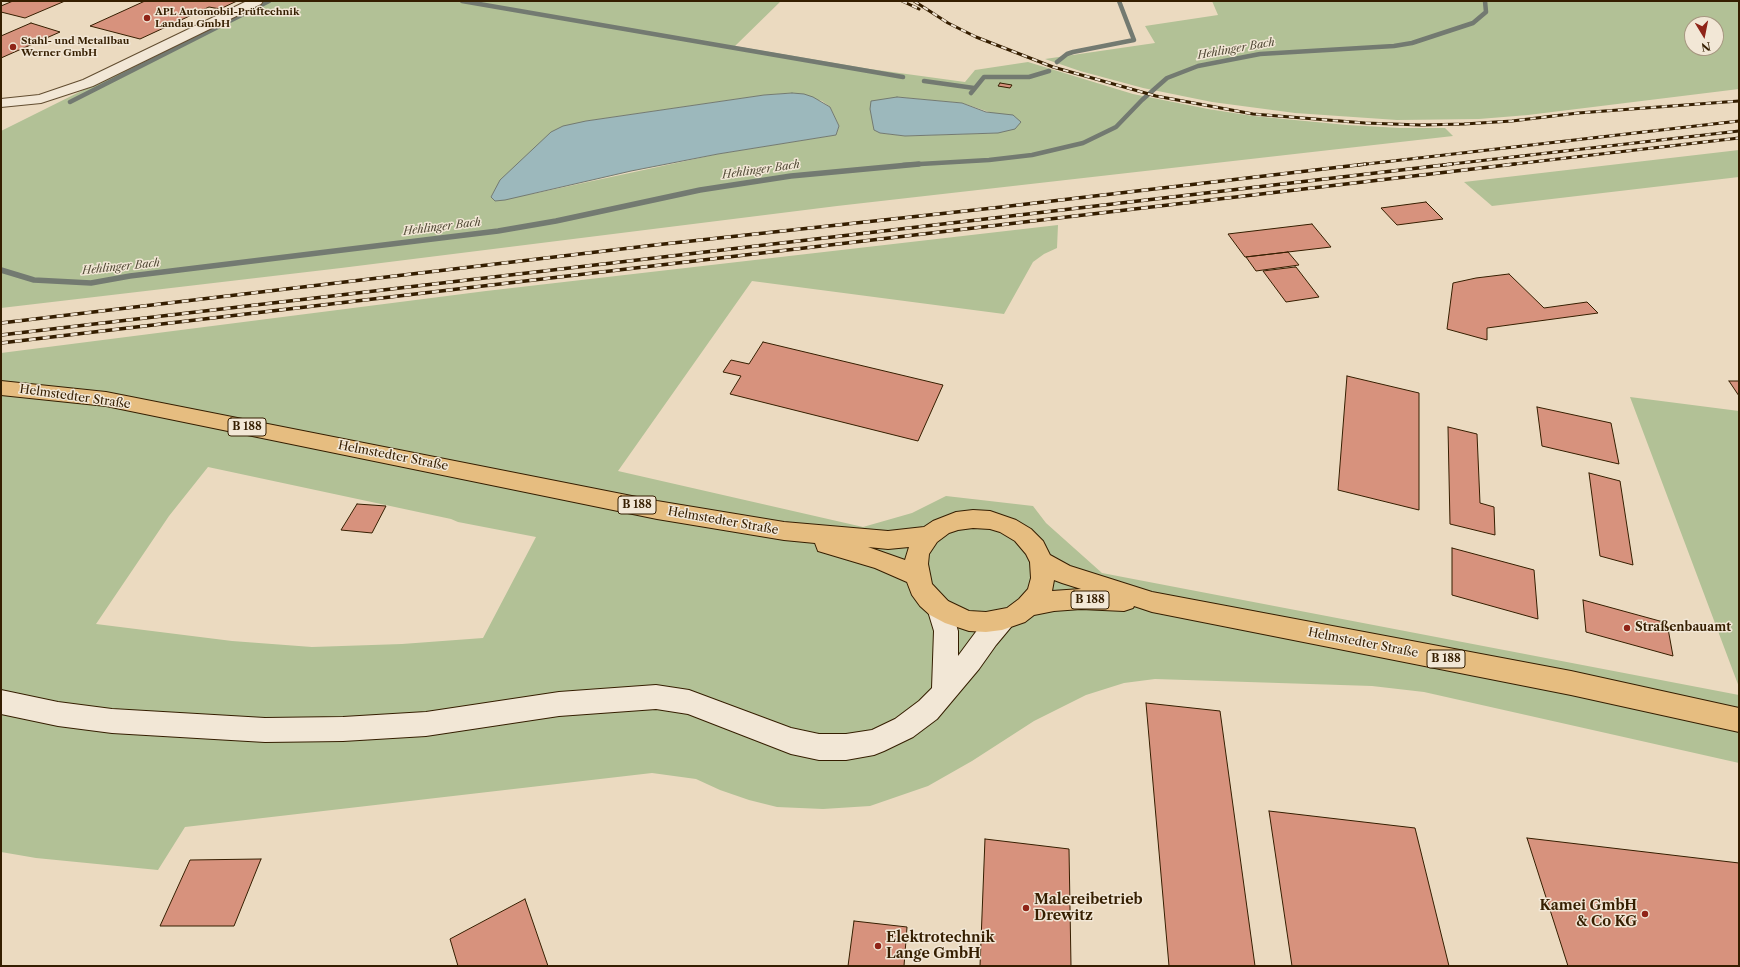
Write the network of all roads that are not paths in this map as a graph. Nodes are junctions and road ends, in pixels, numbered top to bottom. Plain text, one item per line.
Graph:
1 (257, 1) edge
2 (1, 103) edge
3 (1, 388) edge
4 (784, 531) junction
5 (929, 536) junction
6 (1042, 562) junction
7 (917, 576) junction
8 (1152, 602) junction
9 (1028, 606) junction
10 (939, 608) junction
11 (1002, 620) junction
12 (945, 692) junction
13 (1, 702) edge
14 (1739, 720) edge

1 - 2 main road
3 - 4 main road, Helmstedter Straße / B 188
4 - 5 main road, Helmstedter Straße / B 188
4 - 7 main road, Helmstedter Straße / B 188
5 - 6 main road
5 - 7 main road
6 - 8 main road, Helmstedter Straße / B 188
6 - 9 main road
7 - 10 main road
8 - 9 main road, Helmstedter Straße / B 188
8 - 14 main road, Helmstedter Straße / B 188
9 - 11 main road
10 - 11 main road
10 - 12 main road
11 - 12 main road
12 - 13 main road

